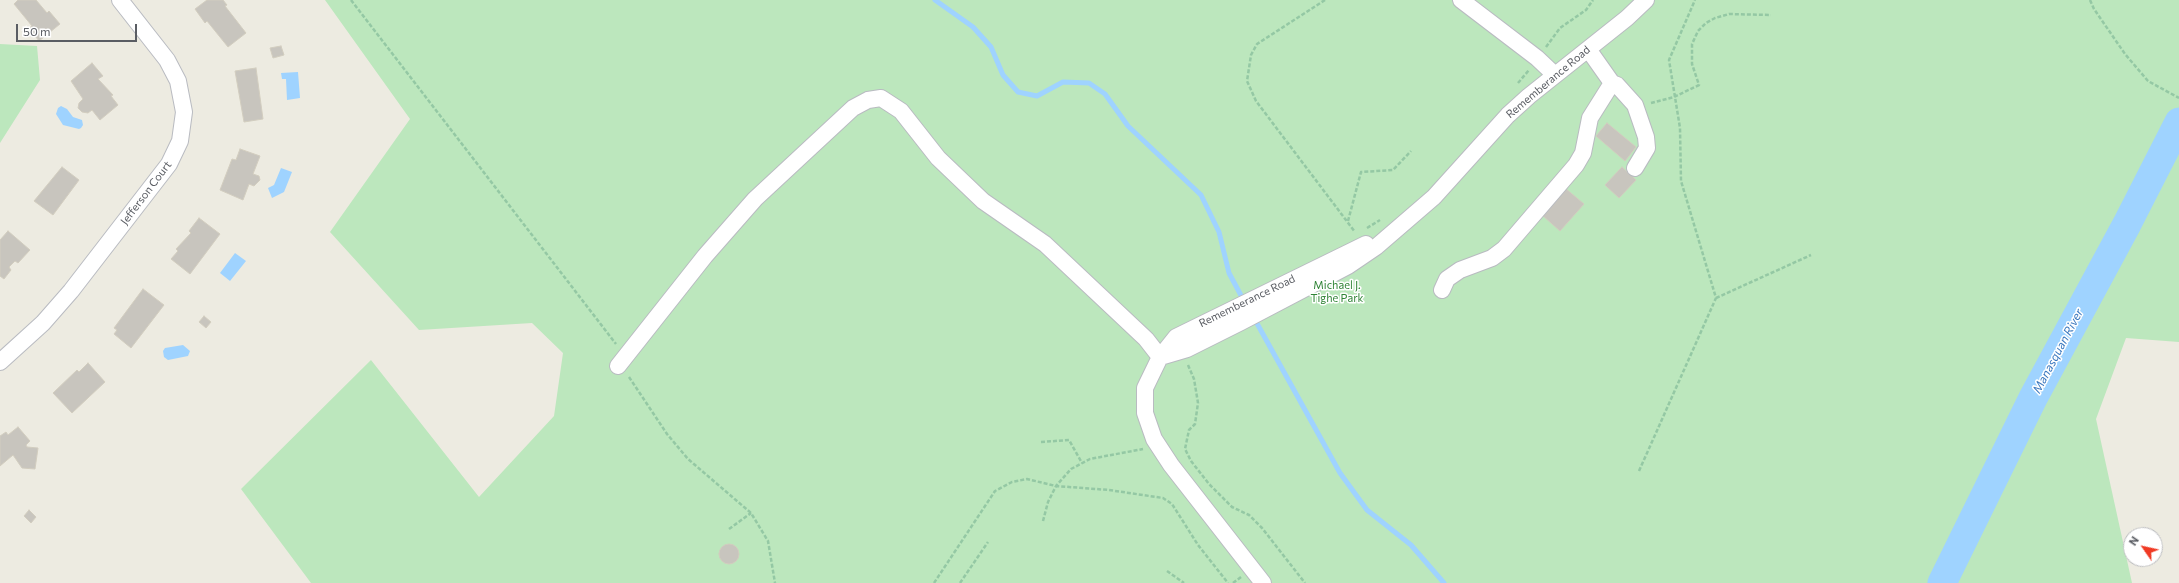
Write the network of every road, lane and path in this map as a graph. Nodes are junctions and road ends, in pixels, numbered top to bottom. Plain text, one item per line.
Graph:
1 (120, 0) edge
2 (351, 0) edge
3 (1325, 0) edge
4 (1461, 0) edge
5 (1646, 0) edge
6 (1695, 0) edge
7 (2090, 0) edge
8 (1771, 15) dead end
9 (1588, 49) junction
10 (1555, 75) junction
11 (1612, 83) junction
12 (1674, 97) junction
13 (2179, 98) edge
14 (1635, 105) junction
15 (1411, 151) dead end
16 (1635, 168) dead end
17 (1348, 221) junction
18 (1406, 222) junction
19 (1369, 243) junction
20 (1811, 254) dead end
21 (1442, 290) dead end
22 (1716, 298) junction
23 (1261, 303) junction
24 (1182, 351) junction
25 (1160, 357) junction
26 (0, 362) edge
27 (618, 366) junction
28 (1041, 442) dead end
29 (1158, 446) junction
30 (1082, 463) junction
31 (1639, 471) dead end
32 (1056, 486) junction
33 (752, 513) junction
34 (1043, 521) dead end
35 (729, 529) dead end
36 (988, 542) dead end
37 (1167, 570) dead end
38 (775, 583) edge
39 (934, 583) edge
40 (960, 583) edge
41 (1184, 583) edge
42 (1228, 583) edge
43 (1263, 583) edge
44 (1305, 583) edge

1 - 26 street, Jefferson Court
2 - 27 path
3 - 17 path
4 - 10 street
5 - 9 street, Rememberance Road
6 - 12 path
7 - 13 path
8 - 12 path
9 - 10 street, Rememberance Road
9 - 11 street
10 - 18 street, Rememberance Road
11 - 14 street
11 - 21 street
12 - 14 path
12 - 22 path
14 - 16 street
15 - 17 path
17 - 19 path
18 - 19 street, Rememberance Road
18 - 23 street, Rememberance Road
19 - 23 street, Rememberance Road
20 - 22 path
22 - 31 path
23 - 24 street, Rememberance Road
23 - 25 street, Rememberance Road
24 - 25 street, Rememberance Road
24 - 44 path
25 - 27 street
25 - 29 street, Rememberance Road
27 - 33 path
28 - 30 path
29 - 30 path
29 - 43 street, Rememberance Road
30 - 32 path
32 - 34 path
32 - 39 path
32 - 42 path
33 - 35 path
33 - 38 path
36 - 40 path
37 - 41 path

